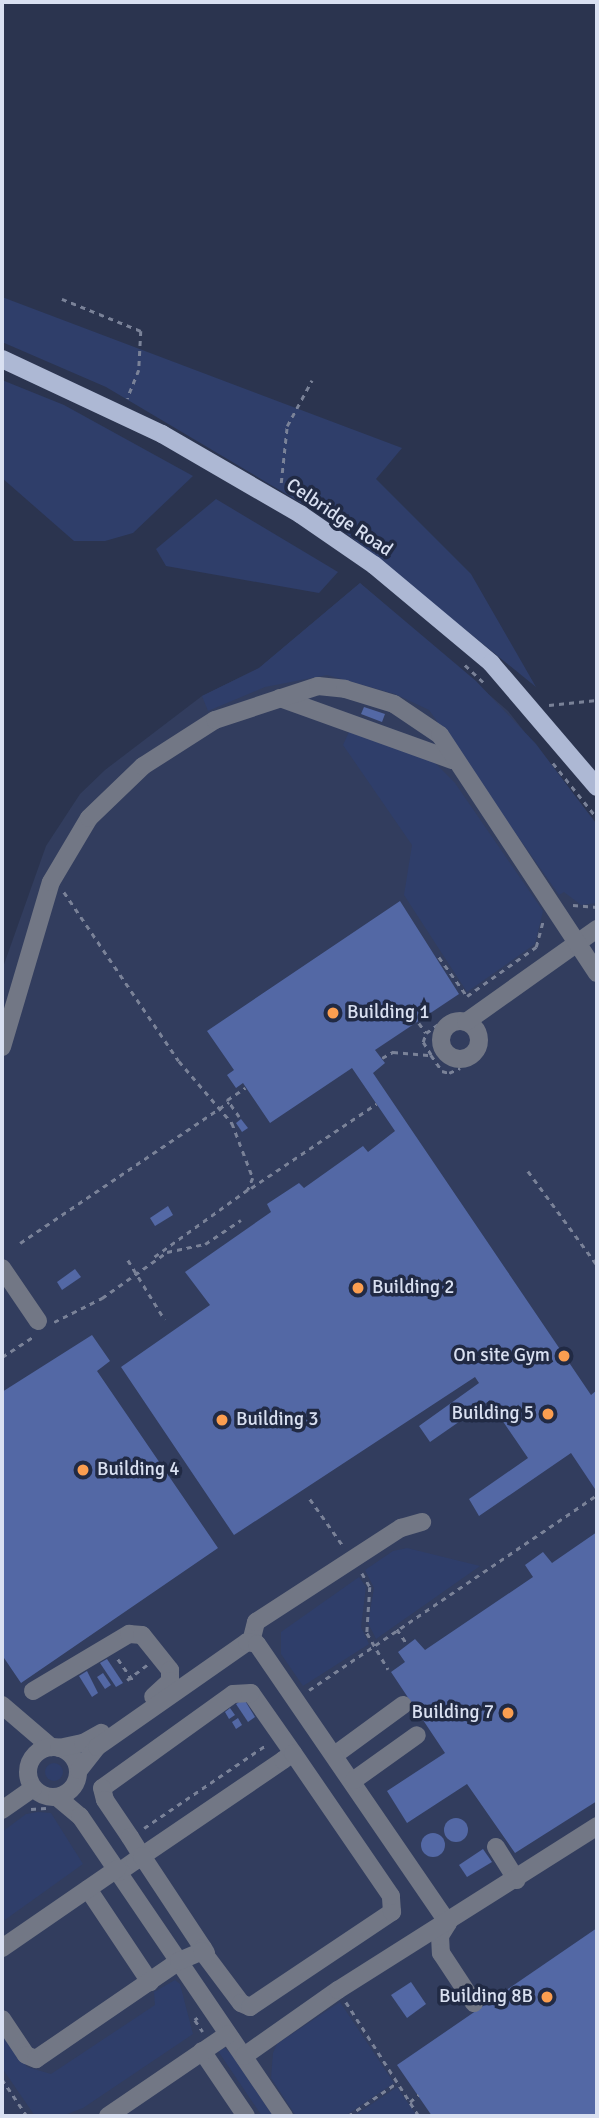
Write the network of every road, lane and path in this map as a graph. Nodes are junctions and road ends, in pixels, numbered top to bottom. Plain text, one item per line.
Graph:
1 (62, 299) dead end
2 (2, 359) edge
3 (312, 380) dead end
4 (119, 411) junction
5 (271, 497) junction
6 (462, 662) dead end
7 (489, 687) dead end
8 (281, 698) junction
9 (597, 700) edge
10 (529, 705) junction
11 (547, 752) dead end
12 (452, 760) junction
13 (597, 787) edge
14 (597, 818) edge
15 (51, 882) junction
16 (556, 907) junction
17 (597, 908) edge
18 (597, 929) edge
19 (580, 941) junction
20 (439, 957) dead end
21 (597, 973) edge
22 (467, 996) junction
23 (471, 1001) dead end
24 (463, 1016) joint
25 (419, 1023) dead end
26 (426, 1033) junction
27 (2, 1047) edge
28 (431, 1055) junction
29 (382, 1058) dead end
30 (460, 1068) dead end
31 (245, 1088) dead end
32 (229, 1102) junction
33 (376, 1104) dead end
34 (222, 1108) junction
35 (239, 1117) dead end
36 (528, 1171) dead end
37 (248, 1190) junction
38 (241, 1220) dead end
39 (20, 1243) dead end
40 (152, 1259) dead end
41 (128, 1260) dead end
42 (597, 1265) edge
43 (2, 1268) edge
44 (138, 1275) junction
45 (165, 1320) dead end
46 (41, 1326) junction
47 (2, 1357) edge
48 (597, 1495) edge
49 (310, 1499) dead end
50 (422, 1522) dead end
51 (353, 1560) junction
52 (397, 1629) junction
53 (251, 1642) junction
54 (407, 1644) dead end
55 (373, 1646) junction
56 (160, 1656) junction
57 (388, 1669) dead end
58 (127, 1680) dead end
59 (33, 1690) dead end
60 (297, 1698) junction
61 (2, 1705) edge
62 (403, 1705) dead end
63 (417, 1735) dead end
64 (55, 1747) junction
65 (293, 1753) junction
66 (336, 1754) junction
67 (32, 1759) junction
68 (79, 1770) junction
69 (354, 1780) junction
70 (33, 1788) junction
71 (63, 1802) junction
72 (2, 1810) edge
73 (24, 1811) dead end
74 (595, 1834) edge
75 (496, 1847) dead end
76 (142, 1856) junction
77 (118, 1870) junction
78 (517, 1880) junction
79 (88, 1889) junction
80 (448, 1923) junction
81 (2, 1948) edge
82 (206, 1953) junction
83 (179, 1961) junction
84 (150, 1982) junction
85 (338, 1990) junction
86 (474, 2003) dead end
87 (2, 2019) edge
88 (228, 2034) junction
89 (202, 2051) junction
90 (244, 2056) junction
91 (2, 2079) edge
92 (398, 2082) junction
93 (418, 2095) dead end
94 (409, 2102) junction
95 (27, 2116) edge
96 (108, 2116) edge
97 (246, 2116) edge
98 (284, 2116) edge
99 (348, 2116) edge
100 (419, 2116) edge

1 - 4 path
2 - 4 main road, Celbridge Road
3 - 5 path
4 - 5 main road, Celbridge Road
5 - 10 main road, Celbridge Road
6 - 7 path
8 - 12 street
8 - 12 street
8 - 15 street
9 - 10 path
10 - 13 main road, Celbridge Road
11 - 14 path
12 - 16 street
15 - 27 street
15 - 34 path
16 - 17 path
16 - 19 street
16 - 22 path
18 - 19 street
19 - 21 street
19 - 24 street
20 - 22 path
22 - 23 path
24 - 26 path
25 - 26 path
26 - 28 path
28 - 29 path
28 - 30 path
31 - 32 path
32 - 34 path
32 - 35 path
33 - 37 path
34 - 37 path
34 - 39 path
36 - 42 path
37 - 40 path
38 - 44 path
41 - 44 path
43 - 46 street
44 - 45 path
44 - 46 path
46 - 47 path
48 - 52 path
49 - 51 path
50 - 51 street
51 - 53 street
51 - 55 path
52 - 54 path
52 - 55 path
53 - 60 street
53 - 68 street
55 - 57 path
55 - 60 path
56 - 58 path
56 - 59 street
56 - 64 street
60 - 66 street
61 - 64 street
61 - 67 street
62 - 66 street
63 - 69 street
64 - 67 street
64 - 68 street
65 - 76 street
65 - 76 street
65 - 82 street
66 - 69 street
67 - 70 street
68 - 71 street
69 - 80 street
70 - 71 street
70 - 72 street
71 - 73 path
71 - 77 street
74 - 78 street
75 - 78 street
76 - 77 street
76 - 82 street
77 - 79 street
77 - 83 street
78 - 80 street
79 - 81 street
79 - 84 street
80 - 85 street
80 - 86 street
82 - 83 street
83 - 84 street
83 - 88 street
84 - 87 street
85 - 90 street
85 - 92 path
88 - 89 street
88 - 90 street
89 - 96 street
89 - 97 street
90 - 98 street
91 - 95 path
92 - 94 path
92 - 99 path
93 - 94 path
94 - 100 path

